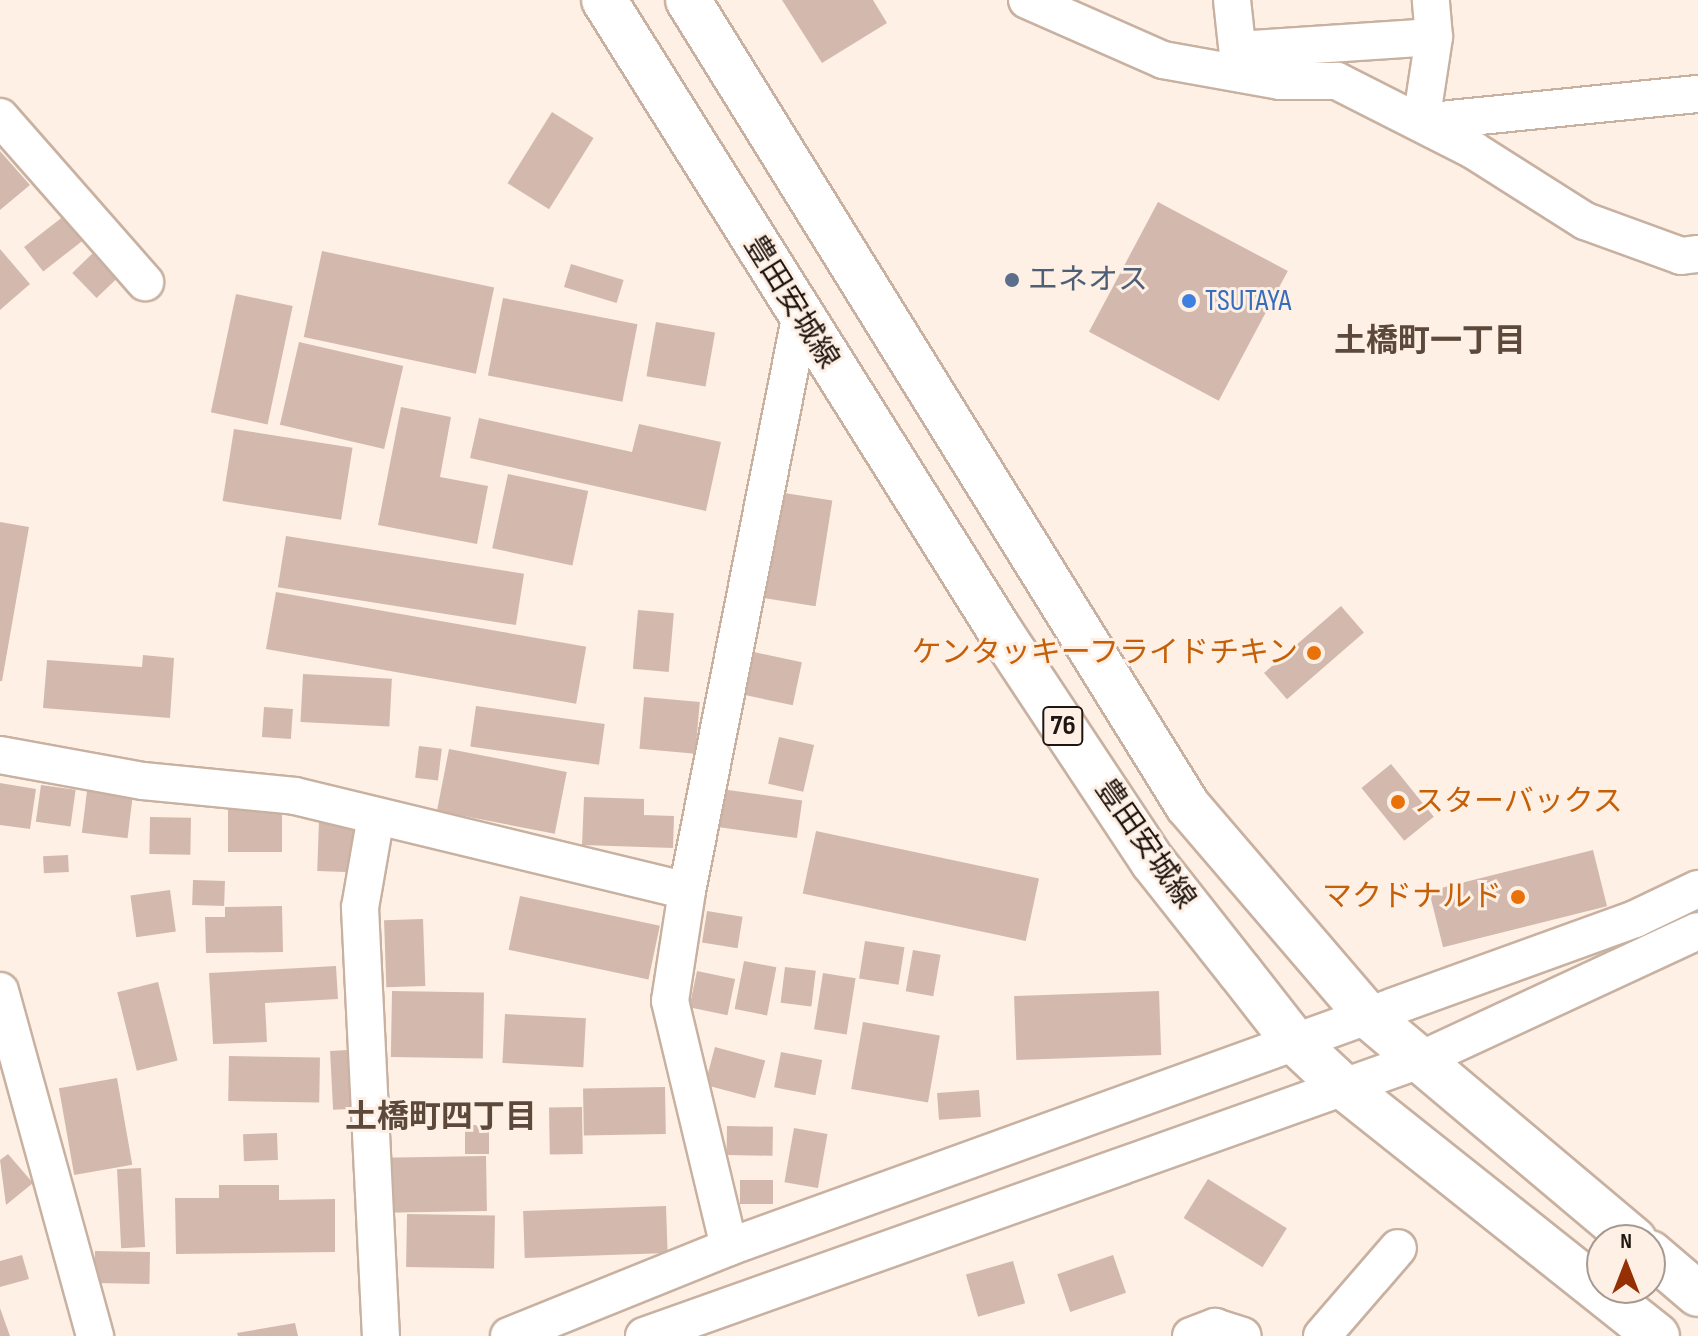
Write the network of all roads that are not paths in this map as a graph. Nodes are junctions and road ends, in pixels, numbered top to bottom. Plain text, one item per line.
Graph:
1 (604, 0) edge
2 (688, 0) edge
3 (1027, 0) edge
4 (1232, 0) edge
5 (1431, 0) edge
6 (1434, 37) junction
7 (1239, 62) junction
8 (1698, 94) edge
9 (0, 117) edge
10 (1421, 122) junction
11 (1698, 254) edge
12 (145, 282) dead end
13 (800, 318) junction
14 (0, 755) edge
15 (376, 816) junction
16 (1698, 889) edge
17 (687, 891) junction
18 (1698, 931) edge
19 (0, 991) edge
20 (1368, 1016) junction
21 (1294, 1041) junction
22 (1420, 1060) junction
23 (1340, 1084) junction
24 (1615, 1224) edge
25 (729, 1247) junction
26 (1398, 1248) dead end
27 (1666, 1267) edge
28 (1698, 1294) edge
29 (95, 1336) edge
30 (381, 1336) edge
31 (509, 1336) edge
32 (644, 1336) edge
33 (1191, 1336) edge
34 (1243, 1336) edge
35 (1322, 1336) edge
36 (1657, 1336) edge

1 - 13 main road, 豊田安城線 / 76
2 - 20 main road, 豊田安城線 / 76
3 - 7 street
4 - 7 street
5 - 6 street
6 - 7 street
6 - 10 street
7 - 10 street
8 - 10 street
9 - 12 street
10 - 11 street
13 - 17 street
13 - 21 main road, 豊田安城線 / 76
14 - 15 street
15 - 17 street
15 - 30 street
16 - 20 street
17 - 25 street
18 - 22 street
19 - 29 street
20 - 21 street
20 - 22 main road, 豊田安城線 / 76
21 - 23 main road, 豊田安城線 / 76
21 - 25 street
22 - 23 street
22 - 24 main road, 豊田安城線 / 76
23 - 32 street
23 - 36 main road, 豊田安城線 / 76
25 - 31 street
26 - 35 street
27 - 28 main road
33 - 34 street

